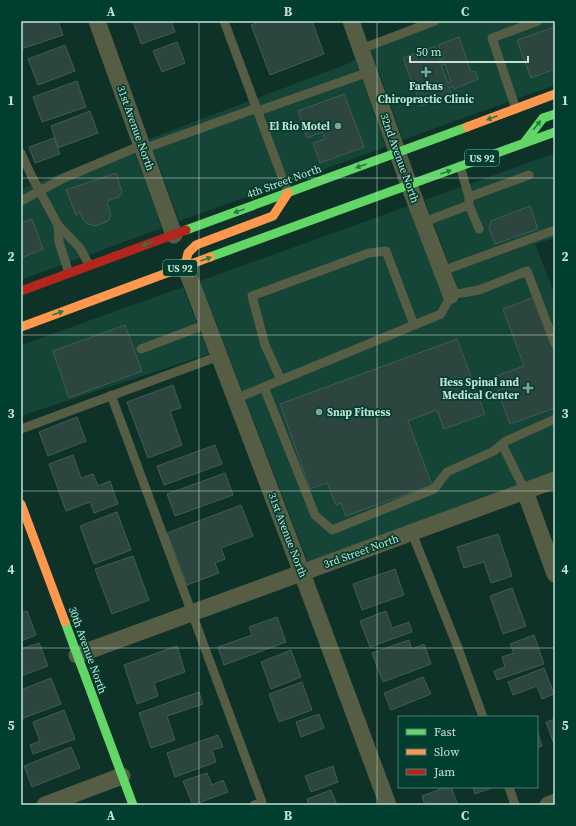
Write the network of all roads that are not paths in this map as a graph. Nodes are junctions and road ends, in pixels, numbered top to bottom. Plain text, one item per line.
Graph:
1 (97, 21) edge
2 (224, 21) edge
3 (351, 21) edge
4 (435, 21) edge
5 (538, 21) edge
6 (361, 49) junction
7 (369, 72) junction
8 (555, 94) edge
9 (257, 109) junction
10 (516, 109) junction
11 (555, 114) edge
12 (555, 132) edge
13 (524, 143) junction
14 (142, 147) junction
15 (398, 152) junction
16 (21, 153) edge
17 (460, 166) junction
18 (528, 175) dead end
19 (409, 185) junction
20 (40, 191) junction
21 (288, 192) junction
22 (21, 201) edge
23 (469, 201) junction
24 (424, 222) junction
25 (58, 225) junction
26 (479, 228) dead end
27 (555, 230) edge
28 (174, 235) junction
29 (89, 266) junction
30 (185, 266) junction
31 (442, 271) junction
32 (69, 273) junction
33 (21, 291) edge
34 (451, 295) junction
35 (207, 324) junction
36 (414, 325) junction
37 (21, 327) edge
38 (555, 344) edge
39 (141, 348) dead end
40 (219, 356) junction
41 (281, 380) junction
42 (264, 387) junction
43 (111, 395) junction
44 (236, 398) junction
45 (555, 419) edge
46 (21, 429) edge
47 (502, 444) junction
48 (555, 480) edge
49 (525, 491) junction
50 (21, 504) edge
51 (412, 533) junction
52 (302, 573) junction
53 (555, 574) edge
54 (192, 613) junction
55 (77, 655) junction
56 (483, 716) edge
57 (122, 776) junction
58 (509, 788) edge
59 (555, 802) edge
60 (45, 805) edge
61 (133, 805) edge
62 (254, 805) edge
63 (388, 805) edge
64 (515, 805) edge
65 (548, 805) edge

1 - 14 street, 31st Avenue North
2 - 9 lane
3 - 6 street, 32nd Avenue North
4 - 6 lane
5 - 10 lane
6 - 7 street, 32nd Avenue North
7 - 9 lane
7 - 15 street, 32nd Avenue North
8 - 10 main road, 4th Street North
9 - 14 lane
9 - 21 lane
10 -> 15 main road, 4th Street North
13 -> 11 main road
12 - 13 main road, US 92
13 - 17 main road, US 92
14 - 20 lane
14 - 28 street, 31st Avenue North
15 - 19 street, 32nd Avenue North
15 -> 21 main road, 4th Street North
16 - 20 lane
19 -> 17 main road, US 92
17 - 23 lane
18 - 23 lane
19 - 24 street, 32nd Avenue North
30 -> 19 main road, US 92
20 - 22 lane
20 - 25 lane
21 -> 28 main road, 4th Street North
21 - 30 main road
23 - 24 lane
23 - 26 lane
24 - 31 street, 32nd Avenue North
25 - 29 lane
25 - 32 lane
27 - 31 lane
28 -> 29 main road, 4th Street North
29 - 32 main road, 4th Street North
30 - 35 street, 31st Avenue North
37 -> 30 main road, US 92
31 - 34 street, 32nd Avenue North
32 - 33 main road, 4th Street North
34 - 36 lane
34 - 38 lane
35 - 39 lane
35 - 40 street, 31st Avenue North
36 - 41 lane
36 - 41 lane
40 - 43 lane
40 - 44 street, 31st Avenue North
41 - 42 lane
42 - 44 lane
42 - 47 lane
43 - 46 lane
43 - 54 lane
44 - 52 street, 31st Avenue North
45 - 47 lane
47 - 49 lane
48 - 49 street, 3rd Street North
49 - 51 street, 3rd Street North
49 - 53 street
50 - 55 main road, 30th Avenue North
51 - 52 street, 3rd Street North
51 - 56 lane
52 - 54 street, 3rd Street North
52 - 63 street, 31st Avenue North
54 - 55 street, 3rd Street North
54 - 62 lane
55 - 57 main road, 30th Avenue North
57 - 60 street
57 - 61 main road, 30th Avenue North
58 - 64 lane
59 - 65 street

